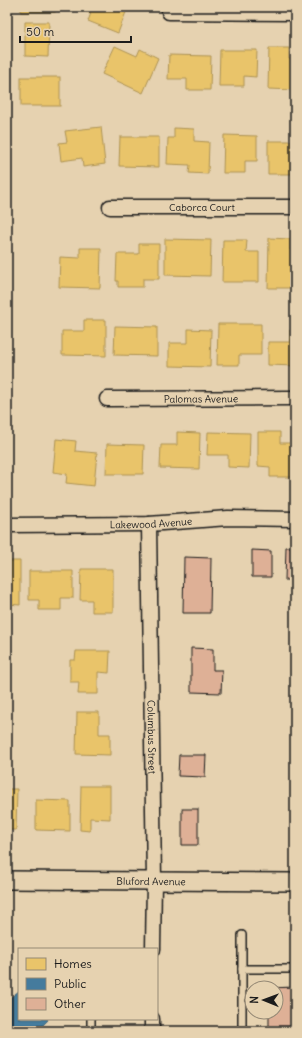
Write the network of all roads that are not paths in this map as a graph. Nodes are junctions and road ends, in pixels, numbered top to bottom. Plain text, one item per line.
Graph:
1 (169, 12) dead end
2 (295, 13) edge
3 (110, 207) dead end
4 (295, 207) edge
5 (295, 398) edge
6 (106, 399) dead end
7 (295, 519) edge
8 (149, 524) junction
9 (7, 525) edge
10 (7, 880) edge
11 (154, 881) junction
12 (295, 882) edge
13 (242, 935) dead end
14 (153, 948) edge
15 (242, 969) junction
16 (295, 969) edge
17 (91, 1020) edge
18 (152, 1020) edge
19 (91, 1031) edge
20 (152, 1031) edge
21 (242, 1031) edge

1 - 2 street
3 - 4 street, Caborca Court
5 - 6 street, Palomas Avenue
7 - 8 street, Lakewood Avenue
8 - 9 street, Lakewood Avenue
8 - 11 street, Columbus Street
10 - 11 street, Bluford Avenue
11 - 12 street, Bluford Avenue
11 - 14 street, Columbus Street
13 - 15 lane
15 - 16 lane
15 - 21 lane
17 - 19 lane
18 - 20 street

